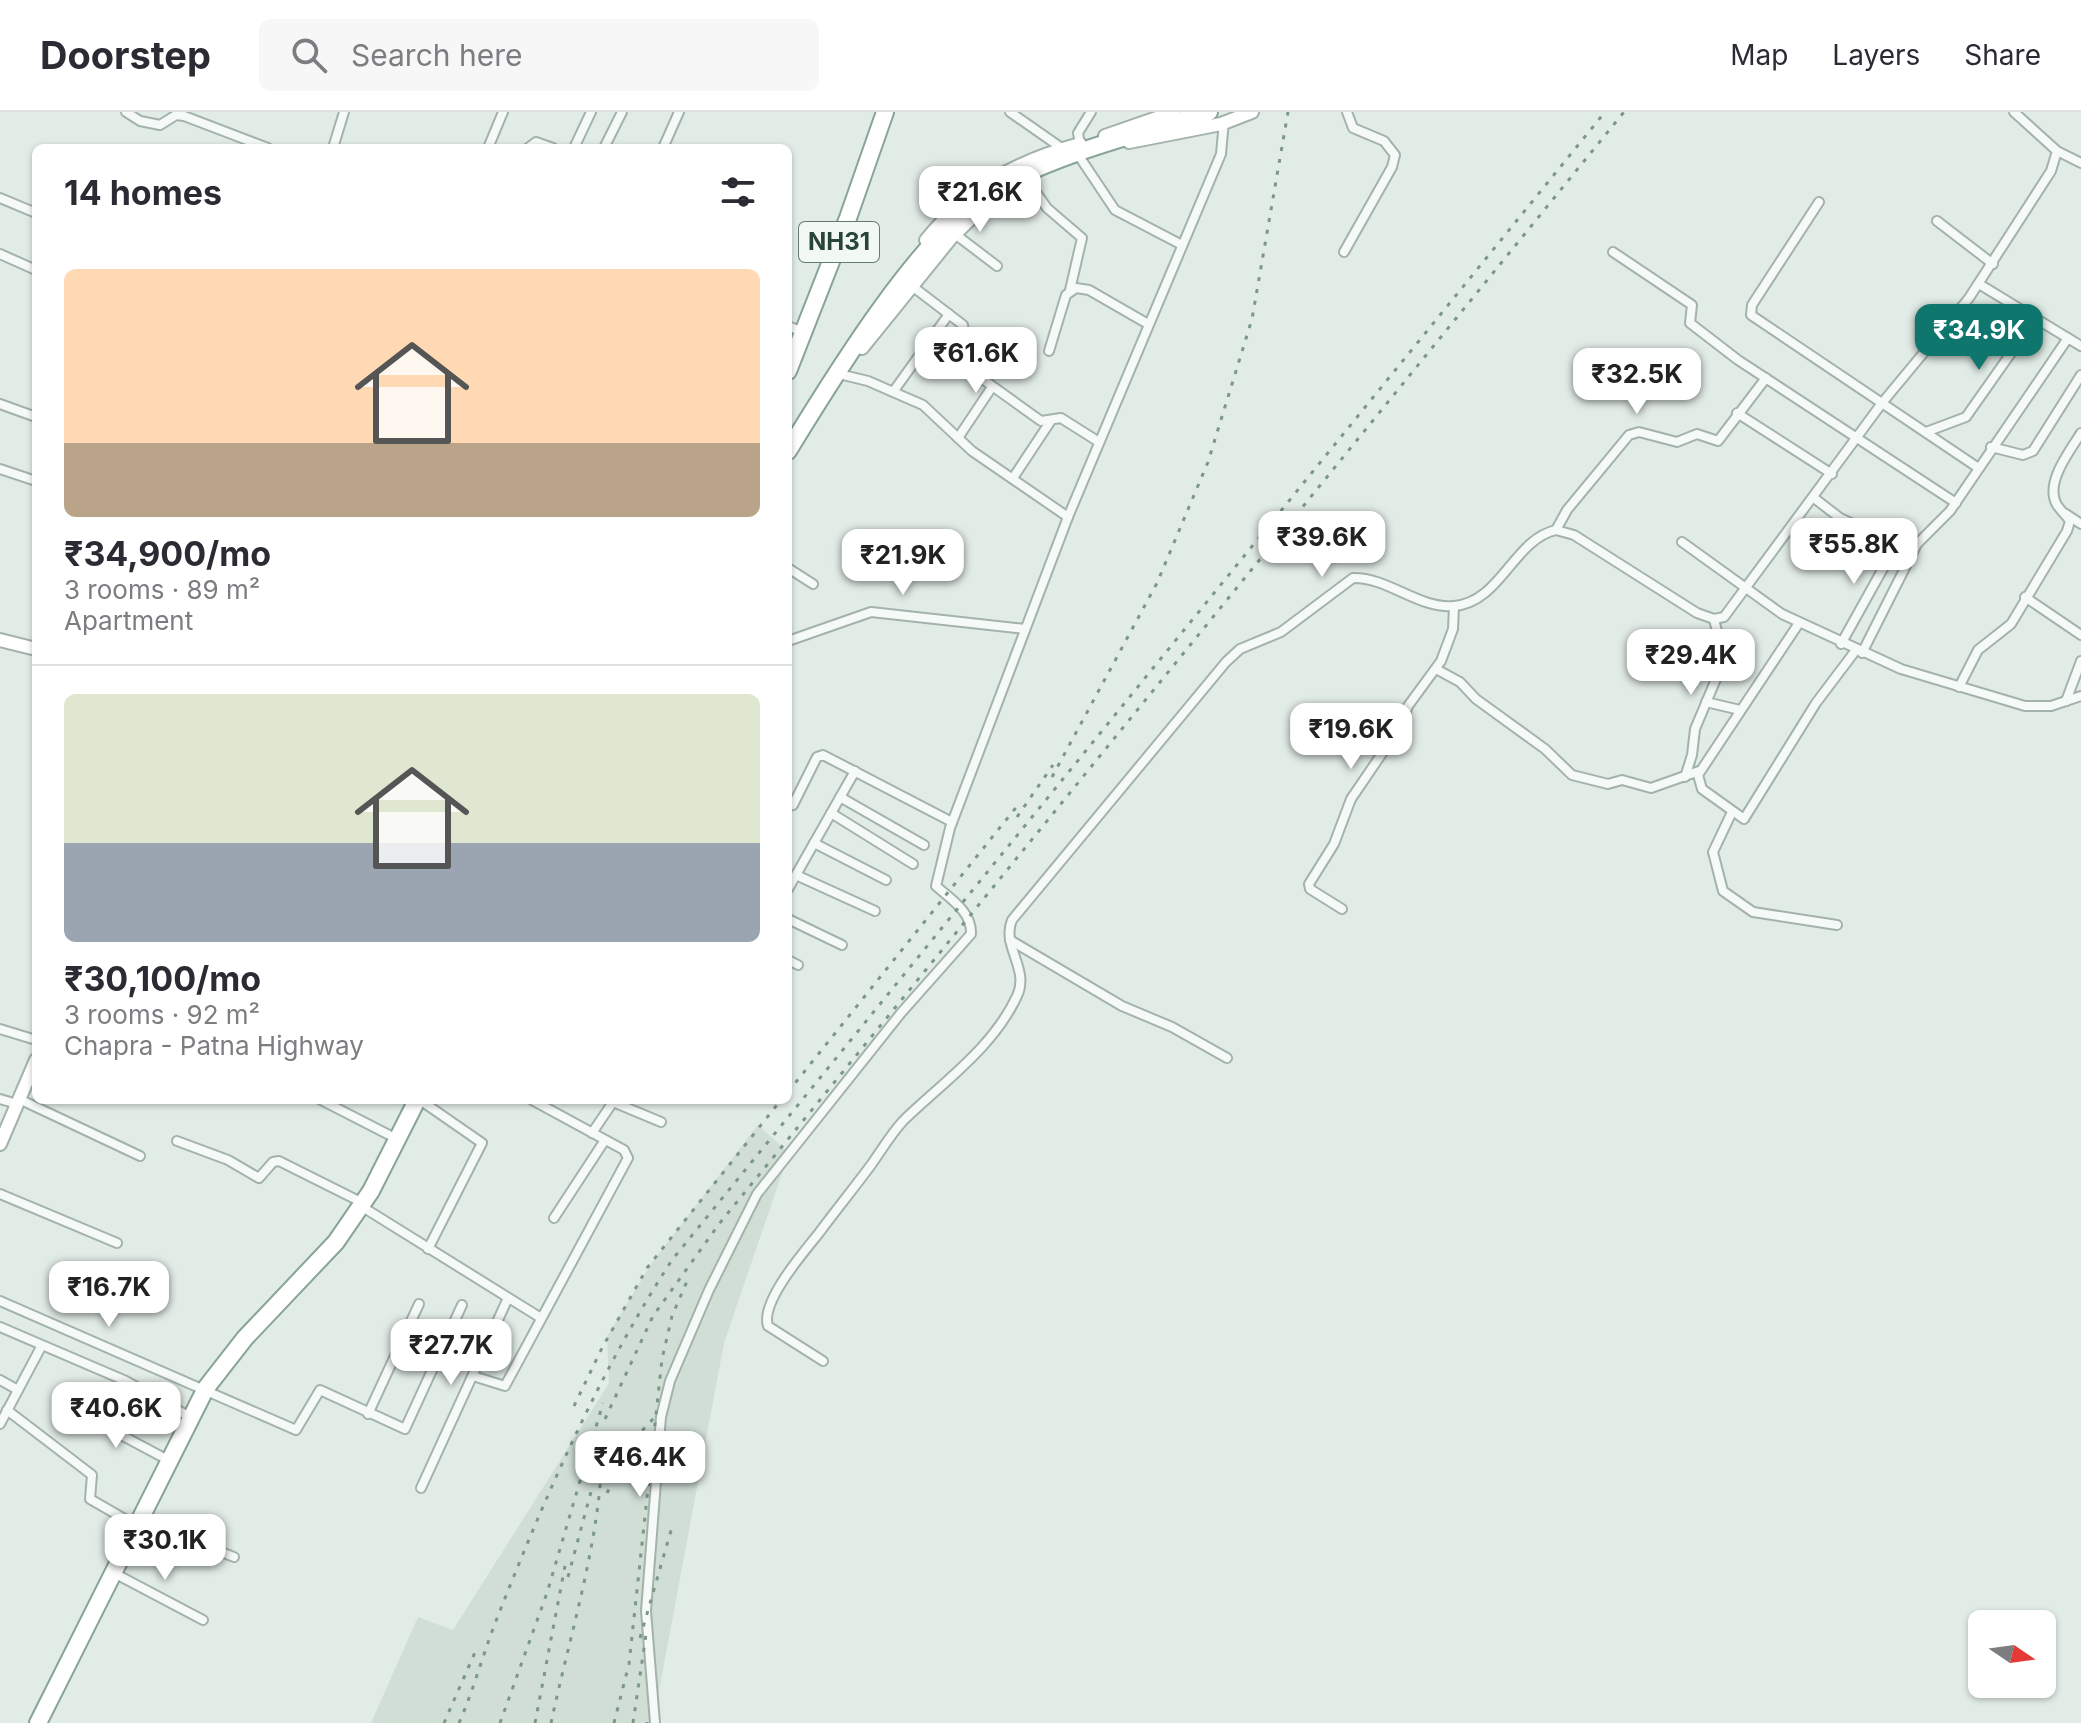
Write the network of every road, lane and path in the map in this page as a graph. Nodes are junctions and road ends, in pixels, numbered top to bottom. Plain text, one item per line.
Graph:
1 (126, 112) edge
2 (344, 112) edge
3 (503, 112) edge
4 (591, 112) edge
5 (622, 112) edge
6 (679, 112) edge
7 (885, 112) edge
8 (1010, 112) edge
9 (1091, 112) edge
10 (1174, 112) edge
11 (1252, 112) edge
12 (1347, 112) edge
13 (2014, 112) edge
14 (1217, 117) edge
15 (258, 144) edge
16 (334, 144) edge
17 (490, 144) edge
18 (576, 144) edge
19 (606, 144) edge
20 (665, 144) edge
21 (1063, 149) junction
22 (1079, 150) junction
23 (2057, 151) junction
24 (2081, 163) edge
25 (1026, 178) junction
26 (0, 198) edge
27 (1819, 202) dead end
28 (32, 211) edge
29 (1937, 221) dead end
30 (955, 234) junction
31 (1182, 245) junction
32 (1344, 252) dead end
33 (1613, 252) dead end
34 (1, 257) edge
35 (1993, 264) junction
36 (997, 266) dead end
37 (32, 269) edge
38 (1979, 284) junction
39 (912, 286) junction
40 (1070, 290) junction
41 (949, 314) junction
42 (2035, 319) junction
43 (1148, 324) junction
44 (796, 329) edge
45 (2068, 338) junction
46 (2081, 346) edge
47 (792, 350) edge
48 (1049, 351) dead end
49 (843, 375) junction
50 (2081, 375) edge
51 (1766, 378) junction
52 (992, 387) junction
53 (893, 392) junction
54 (1882, 403) junction
55 (0, 404) edge
56 (1737, 413) junction
57 (32, 416) edge
58 (1050, 421) junction
59 (1926, 432) junction
60 (2081, 433) edge
61 (958, 438) junction
62 (1857, 438) junction
63 (792, 440) edge
64 (1099, 442) junction
65 (792, 444) edge
66 (792, 445) edge
67 (1991, 447) junction
68 (1977, 467) junction
69 (0, 469) edge
70 (1832, 474) junction
71 (1013, 478) junction
72 (32, 480) edge
73 (1814, 498) junction
74 (1956, 503) junction
75 (2065, 514) junction
76 (1068, 517) junction
77 (2081, 524) edge
78 (1556, 530) junction
79 (1682, 542) dead end
80 (1896, 545) junction
81 (1913, 552) junction
82 (792, 571) edge
83 (813, 584) dead end
84 (1747, 590) junction
85 (2025, 597) junction
86 (1454, 606) junction
87 (1714, 619) junction
88 (1799, 623) junction
89 (1025, 629) junction
90 (2081, 635) edge
91 (0, 640) edge
92 (792, 640) edge
93 (1841, 644) junction
94 (32, 648) edge
95 (1859, 651) junction
96 (2081, 661) edge
97 (1436, 669) junction
98 (1959, 687) junction
99 (2081, 696) edge
100 (2066, 701) junction
101 (1706, 702) junction
102 (1740, 710) junction
103 (855, 771) junction
104 (1699, 771) junction
105 (1684, 778) junction
106 (840, 797) junction
107 (792, 805) edge
108 (1732, 812) junction
109 (831, 813) junction
110 (952, 822) junction
111 (814, 843) junction
112 (924, 845) dead end
113 (913, 864) dead end
114 (796, 875) junction
115 (886, 880) dead end
116 (792, 882) edge
117 (1342, 909) dead end
118 (875, 911) dead end
119 (792, 921) edge
120 (1837, 925) dead end
121 (1009, 939) junction
122 (842, 945) dead end
123 (792, 962) edge
124 (798, 965) dead end
125 (0, 1029) edge
126 (32, 1039) edge
127 (1227, 1058) dead end
128 (32, 1069) edge
129 (0, 1099) edge
130 (18, 1102) junction
131 (329, 1104) edge
132 (417, 1104) edge
133 (425, 1104) edge
134 (539, 1104) edge
135 (612, 1104) edge
136 (618, 1104) edge
137 (661, 1122) dead end
138 (592, 1133) junction
139 (397, 1139) junction
140 (605, 1140) junction
141 (177, 1141) dead end
142 (0, 1144) edge
143 (140, 1156) dead end
144 (0, 1194) edge
145 (362, 1204) junction
146 (554, 1218) dead end
147 (117, 1243) dead end
148 (428, 1249) junction
149 (508, 1298) junction
150 (0, 1301) edge
151 (419, 1304) dead end
152 (462, 1305) dead end
153 (541, 1318) junction
154 (410, 1324) junction
155 (0, 1327) edge
156 (446, 1342) junction
157 (41, 1347) junction
158 (823, 1361) dead end
159 (473, 1376) junction
160 (0, 1380) edge
161 (206, 1388) junction
162 (18, 1390) junction
163 (7, 1410) junction
164 (78, 1412) dead end
165 (368, 1414) junction
166 (190, 1417) junction
167 (0, 1424) edge
168 (168, 1460) junction
169 (421, 1488) dead end
170 (136, 1522) junction
171 (234, 1557) dead end
172 (112, 1572) junction
173 (203, 1620) dead end
174 (38, 1723) edge
175 (655, 1723) edge

1 - 15 street
2 - 16 street
3 - 17 street
4 - 18 street
5 - 19 street
6 - 20 street
7 - 44 highway, NH31
8 - 21 street
9 - 22 street
10 - 22 street
11 - 14 street
12 - 32 street
13 - 23 street
14 - 22 street
14 - 31 street
14 - 65 highway
21 - 22 street
21 - 63 street
22 - 25 street
22 - 31 street
23 - 24 street
23 - 35 street
25 - 30 street
25 - 40 street
26 - 28 street
27 - 54 street
29 - 35 street
30 - 36 street
30 - 39 street
31 - 43 street
33 - 51 street
34 - 37 street
35 - 38 street
38 - 42 street
38 - 54 street
39 - 41 street
39 - 49 street
40 - 43 street
40 - 48 street
41 - 52 street
41 - 53 street
42 - 45 street
42 - 59 street
43 - 64 street
44 - 47 highway, NH31
45 - 46 street
45 - 67 street
49 - 53 street
49 - 66 street
50 - 67 street
51 - 56 street
51 - 62 street
52 - 58 street
52 - 61 street
53 - 61 street
54 - 59 street
54 - 62 street
55 - 57 street
56 - 70 street
56 - 78 street
58 - 64 street
58 - 71 street
59 - 68 street
60 - 75 street
61 - 71 street
62 - 70 street
62 - 74 street
64 - 76 street
67 - 68 street
68 - 74 street
69 - 72 street
70 - 73 street
71 - 76 street
73 - 80 street
73 - 84 street
74 - 81 street
75 - 77 street
75 - 85 street
76 - 89 street
78 - 86 street
78 - 87 street
79 - 84 street
80 - 81 street
80 - 93 street
81 - 95 street
82 - 83 street
84 - 87 street
84 - 88 street
85 - 90 street
85 - 98 street
86 - 97 street
86 - 121 street
87 - 101 street
88 - 93 street
88 - 102 street
89 - 92 street
89 - 110 street
91 - 94 street
93 - 95 street
95 - 98 street
95 - 108 street
96 - 100 street
97 - 105 street
97 - 117 street
98 - 100 street
99 - 100 street
101 - 102 street
101 - 105 street
102 - 104 street
103 - 106 street
103 - 107 street
103 - 110 street
104 - 105 street
104 - 108 street
106 - 109 street
106 - 112 street
108 - 120 street
109 - 111 street
109 - 113 street
110 - 175 street
111 - 114 street
111 - 115 street
114 - 116 street
114 - 118 street
119 - 122 street
121 - 127 street
121 - 158 street
123 - 124 street
125 - 126 street
128 - 130 street
129 - 130 street
130 - 142 street
130 - 143 street
131 - 139 street
132 - 139 highway
133 - 148 street
134 - 138 street
135 - 138 street
136 - 137 street
138 - 140 street
139 - 145 highway
140 - 146 street
140 - 153 street
141 - 145 street
144 - 147 street
145 - 148 street
145 - 161 highway
148 - 149 street
149 - 153 street
149 - 159 street
150 - 161 street
151 - 154 street
152 - 156 street
153 - 159 street
154 - 156 street
154 - 165 street
155 - 157 street
156 - 165 street
157 - 162 street
157 - 166 street
159 - 169 street
160 - 162 street
161 - 165 street
161 - 166 highway
162 - 163 street
163 - 167 street
163 - 170 street
164 - 168 street
166 - 168 highway
168 - 170 highway
170 - 171 street
170 - 172 highway
172 - 173 street
172 - 174 highway

